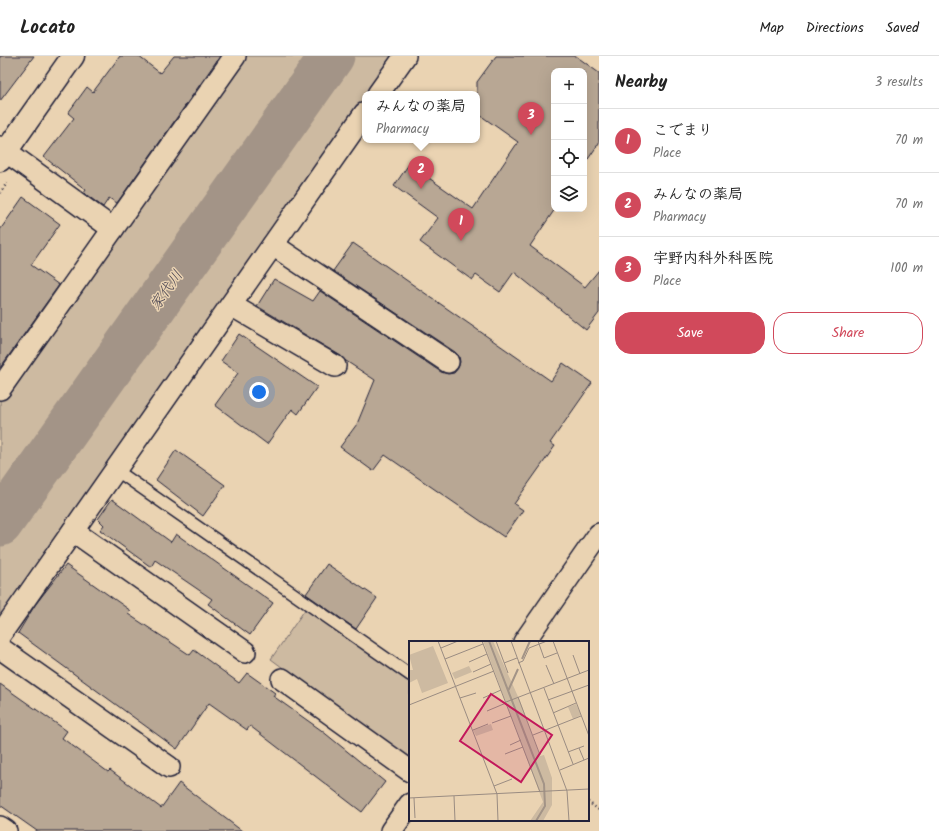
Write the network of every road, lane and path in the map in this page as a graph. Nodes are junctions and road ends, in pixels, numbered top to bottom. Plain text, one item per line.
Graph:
1 (73, 56) edge
2 (235, 56) edge
3 (405, 56) edge
4 (380, 91) edge
5 (362, 117) edge
6 (2, 152) edge
7 (113, 229) junction
8 (273, 245) junction
9 (231, 305) junction
10 (448, 362) dead end
11 (335, 366) dead end
12 (0, 389) edge
13 (116, 470) junction
14 (73, 531) junction
15 (599, 534) edge
16 (0, 635) edge
17 (525, 641) edge
18 (0, 648) edge
19 (245, 652) dead end
20 (409, 675) edge
21 (282, 678) dead end
22 (169, 767) dead end
23 (409, 770) edge
24 (589, 803) edge
25 (409, 805) edge
26 (599, 810) edge
27 (0, 827) edge
28 (6, 831) edge
29 (391, 831) edge

1 - 6 street
2 - 7 street
3 - 4 street
5 - 8 street
6 - 7 street
7 - 12 street
8 - 9 street
8 - 10 street
9 - 11 street
9 - 13 street
13 - 14 street
13 - 20 lane
14 - 16 street
14 - 19 street
15 - 17 street
18 - 22 street
21 - 23 street
24 - 26 path
25 - 29 street
27 - 28 street

